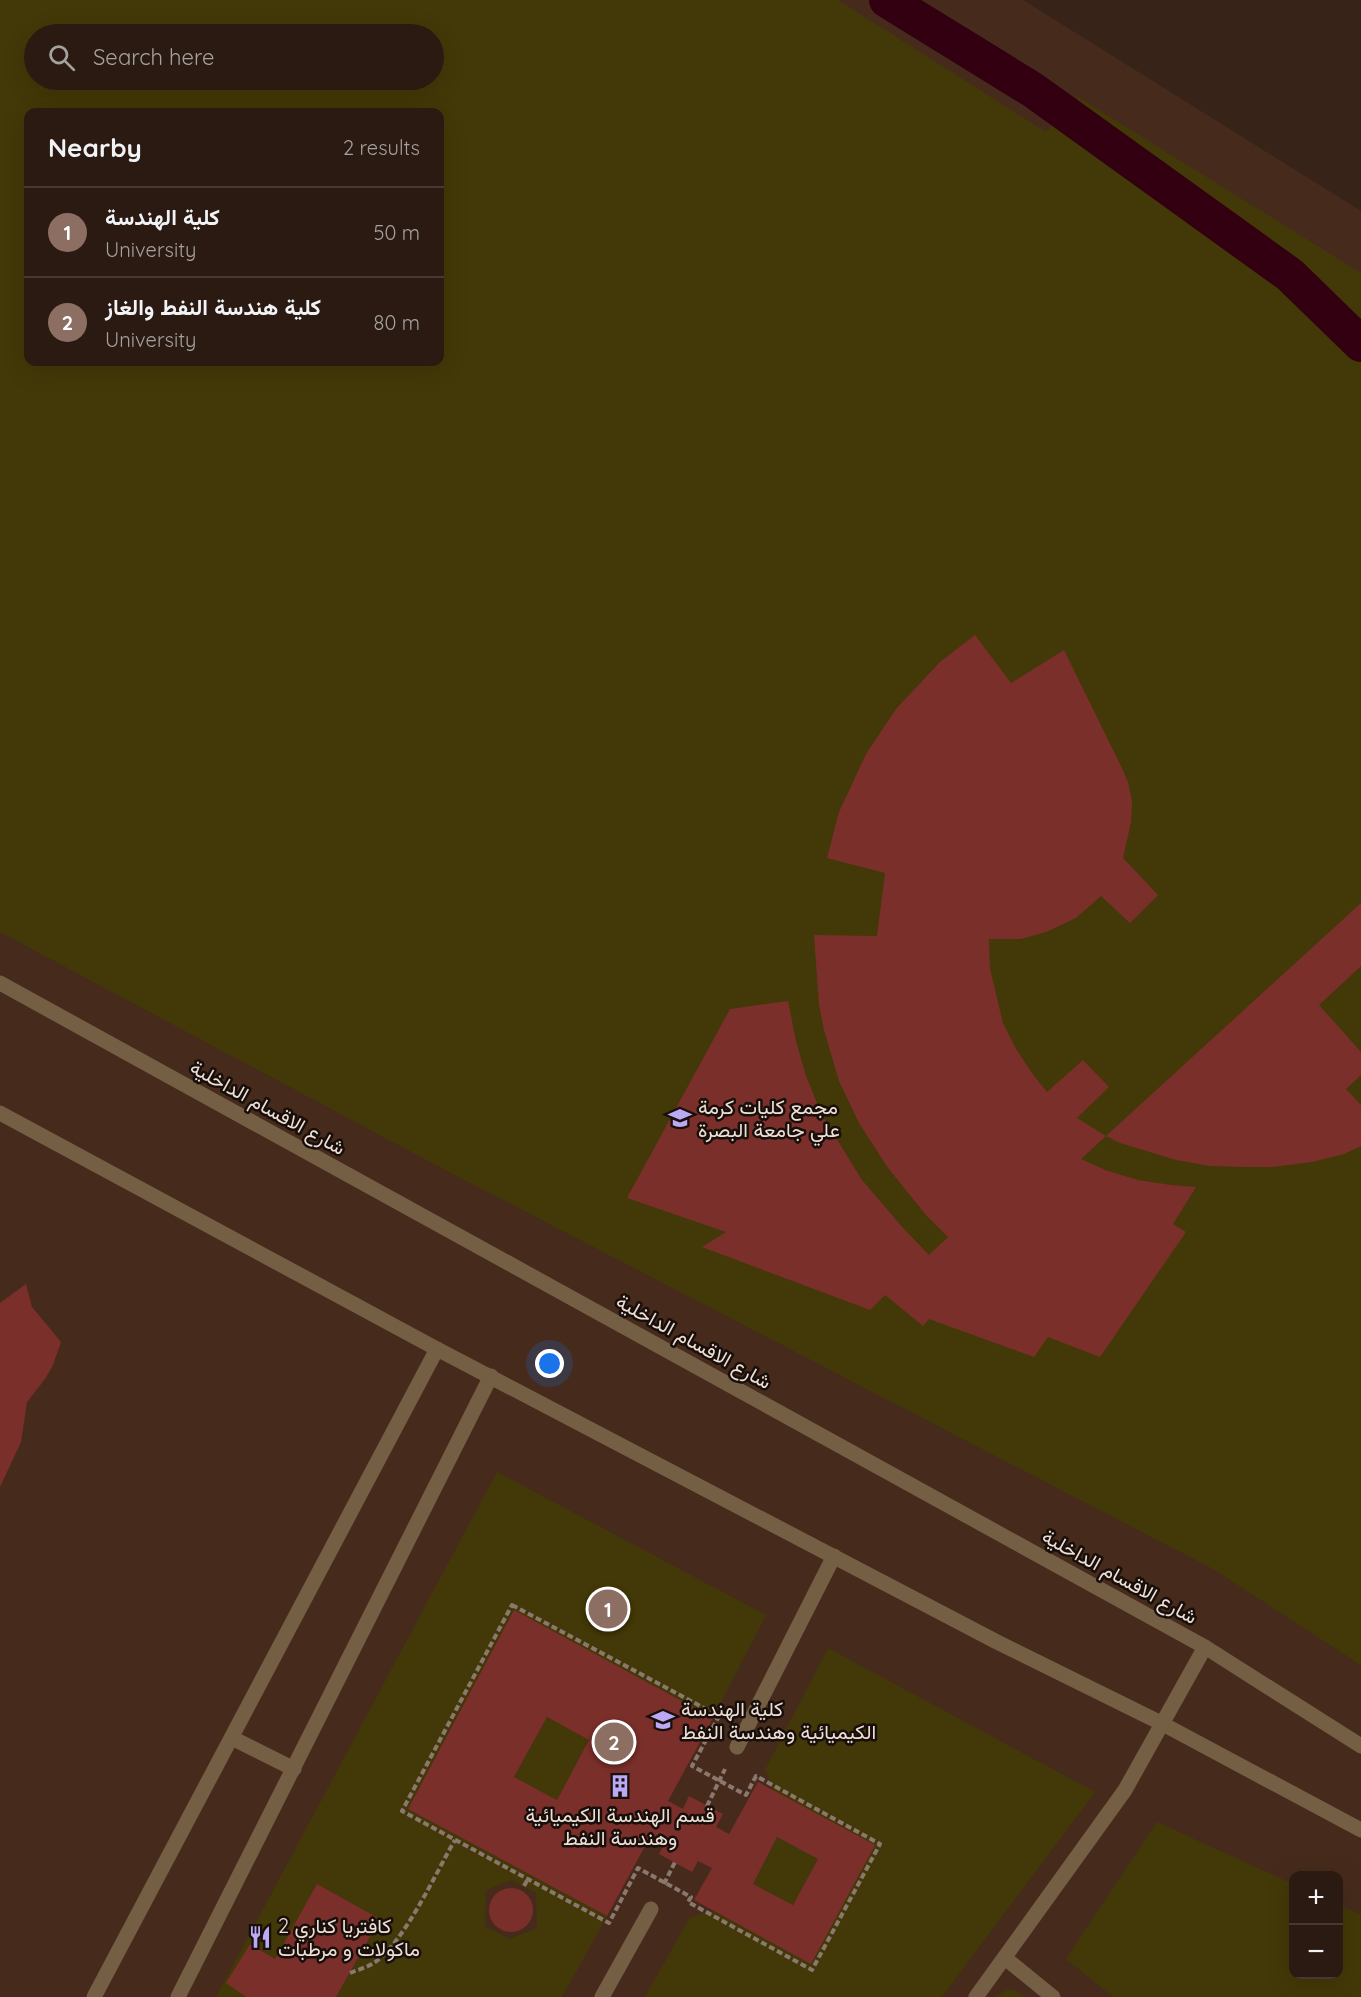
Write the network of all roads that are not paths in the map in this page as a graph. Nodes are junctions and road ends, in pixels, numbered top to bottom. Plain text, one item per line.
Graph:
1 (0, 983) edge
2 (0, 1113) edge
3 (437, 1349) junction
4 (491, 1376) junction
5 (834, 1556) junction
6 (1205, 1647) junction
7 (1161, 1723) junction
8 (232, 1738) junction
9 (1361, 1746) edge
10 (736, 1747) road end
11 (294, 1769) junction
12 (1361, 1830) edge
13 (651, 1909) dead end
14 (1005, 1958) junction
15 (94, 1997) edge
16 (178, 1997) edge
17 (602, 1997) edge
18 (976, 1997) edge
19 (1053, 1997) edge

1 - 6 street, شارع الاقسام الداخلية
2 - 3 street
3 - 4 street
3 - 8 street
4 - 5 street
4 - 11 street
5 - 7 street
5 - 10 street
6 - 7 street
6 - 9 street, شارع الاقسام الداخلية
7 - 12 street
7 - 14 street
8 - 11 street
8 - 15 street
11 - 16 street
13 - 17 street
14 - 18 street
14 - 19 street

